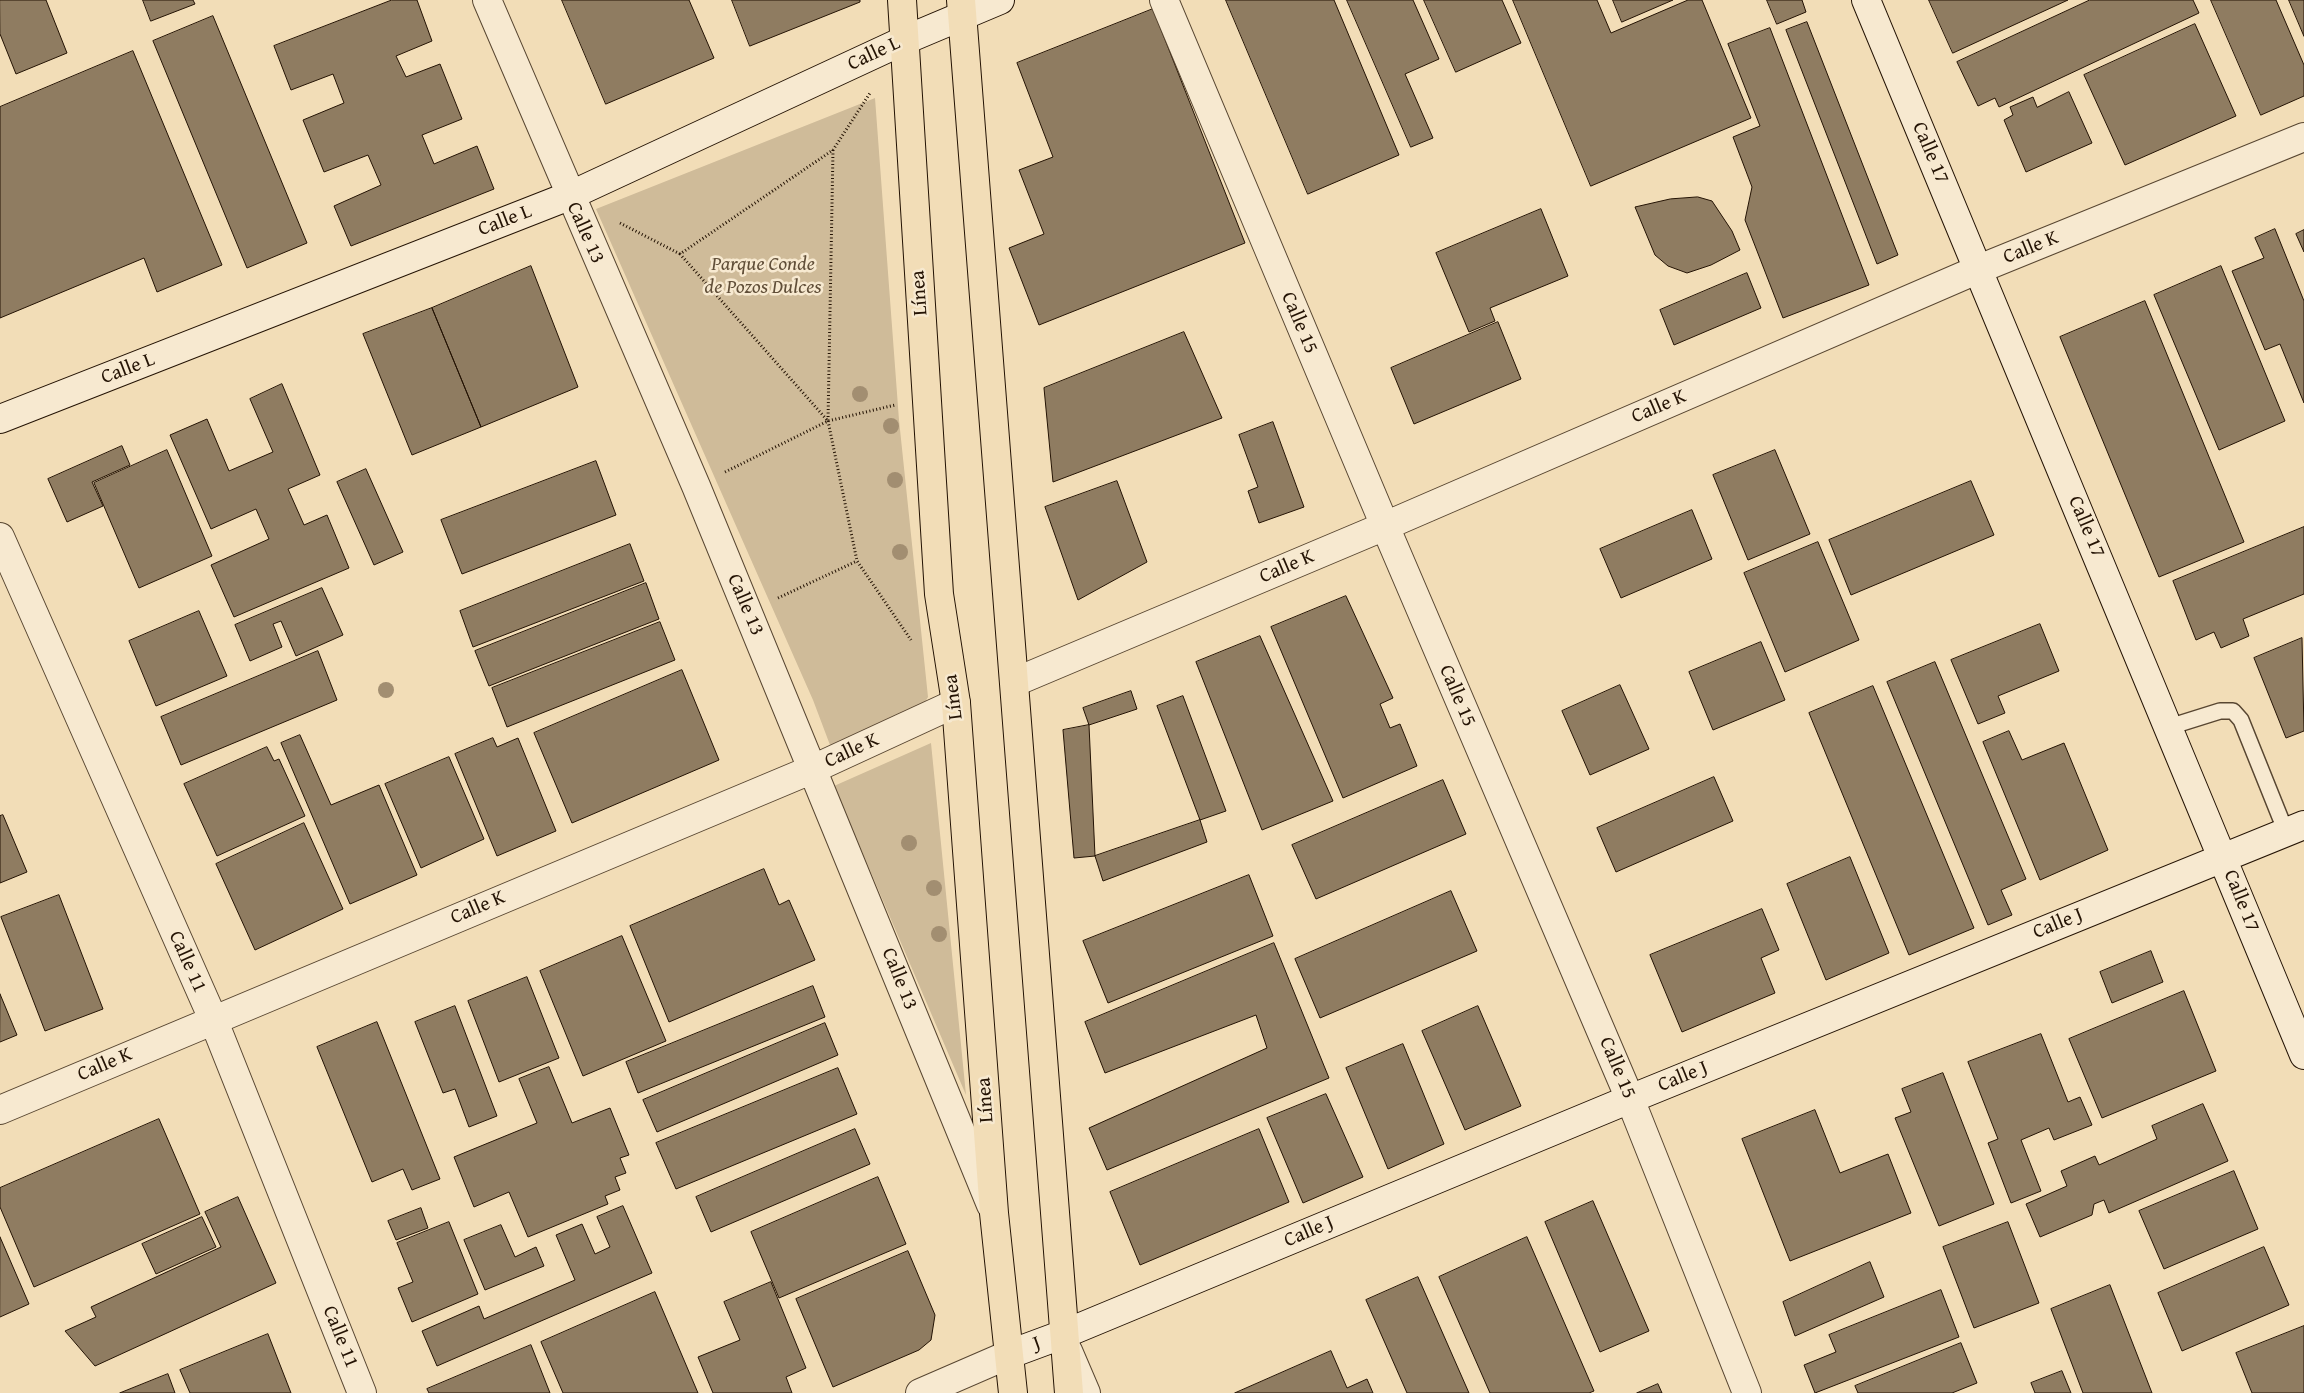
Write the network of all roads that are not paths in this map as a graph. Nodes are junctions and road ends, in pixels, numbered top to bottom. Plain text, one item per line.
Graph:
1 (487, 0) edge
2 (902, 0) edge
3 (1000, 0) edge
4 (1164, 0) edge
5 (1866, 0) edge
6 (962, 8) edge
7 (904, 40) junction
8 (2304, 137) edge
9 (569, 196) junction
10 (1979, 269) junction
11 (0, 419) edge
12 (1384, 526) junction
13 (0, 537) edge
14 (1015, 682) junction
15 (956, 703) junction
16 (2169, 727) junction
17 (813, 769) junction
18 (2295, 828) edge
19 (2223, 858) junction
20 (212, 1019) junction
21 (2304, 1055) edge
22 (1630, 1099) junction
23 (0, 1110) edge
24 (994, 1213) junction
25 (1064, 1340) junction
26 (1010, 1354) junction
27 (362, 1393) edge
28 (920, 1393) edge
29 (1012, 1393) edge
30 (1069, 1393) edge
31 (1086, 1393) edge
32 (1747, 1393) edge

1 - 9 street, Calle 13
2 - 7 main road, Línea
3 - 6 street, Calle L
4 - 12 street, Calle 15
5 - 10 street, Calle 17
6 - 7 street, Calle L
6 - 14 main road
7 - 9 street, Calle L
7 - 15 main road, Línea
8 - 10 street, Calle K
9 - 11 street, Calle L
9 - 17 street, Calle 13
10 - 12 street, Calle K
10 - 16 street, Calle 17
12 - 14 street, Calle K
12 - 22 street, Calle 15
13 - 20 street, Calle 11
14 - 25 main road
15 - 17 street, Calle K
15 - 24 main road, Línea
16 - 18 lane
16 - 19 street, Calle 17
17 - 20 street, Calle K
17 - 24 street, Calle 13
18 - 19 street, Calle J
19 - 21 street, Calle 17
19 - 22 street, Calle J
20 - 23 street, Calle K
20 - 27 street, Calle 11
22 - 25 street, Calle J
22 - 32 street, Calle 15
24 - 26 main road, Línea
25 - 26 street, J
25 - 30 main road
25 - 31 street
26 - 28 street
26 - 29 main road, Línea

